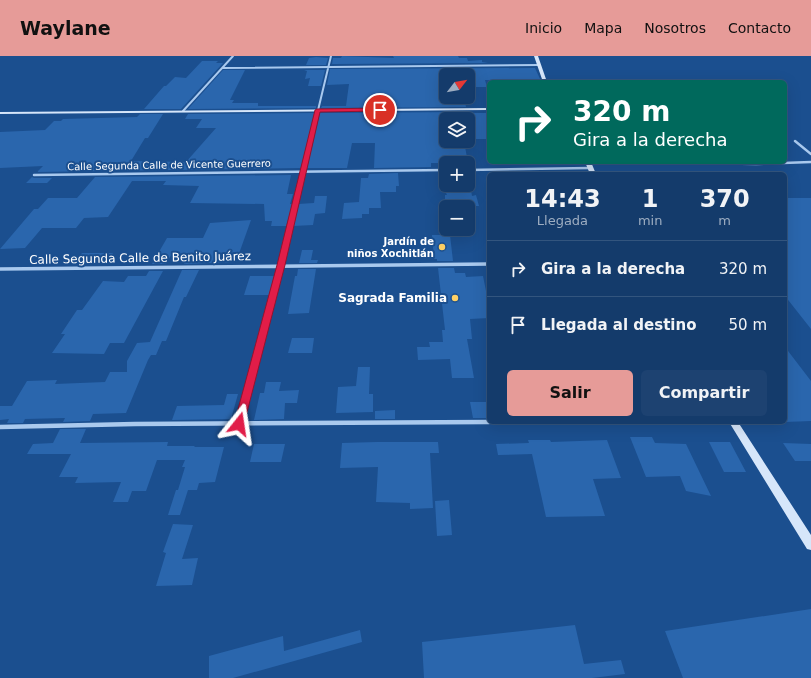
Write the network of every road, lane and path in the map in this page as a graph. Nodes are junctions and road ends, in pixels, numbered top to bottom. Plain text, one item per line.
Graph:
1 (233, 56) edge
2 (331, 56) edge
3 (536, 57) edge
4 (538, 65) junction
5 (328, 66) junction
6 (222, 68) junction
7 (544, 80) edge
8 (487, 109) edge
9 (317, 110) junction
10 (183, 111) junction
11 (0, 113) edge
12 (795, 141) dead end
13 (811, 154) edge
14 (811, 162) edge
15 (787, 163) edge
16 (589, 164) edge
17 (590, 168) junction
18 (439, 170) edge
19 (475, 170) edge
20 (304, 172) junction
21 (593, 172) edge
22 (34, 175) dead end
23 (487, 264) edge
24 (281, 265) junction
25 (0, 269) edge
26 (487, 422) edge
27 (239, 424) junction
28 (734, 424) edge
29 (0, 426) edge
30 (811, 544) edge

1 - 6 street
2 - 5 street
3 - 4 street
4 - 5 street
4 - 7 street
5 - 6 street
5 - 9 street
6 - 10 street
8 - 9 street
9 - 10 street
9 - 20 street
10 - 11 street
12 - 13 street
14 - 15 street
16 - 17 street
17 - 19 street
17 - 21 street
18 - 20 street, Calle Segunda Calle de Vicente Guerrero
20 - 22 street, Calle Segunda Calle de Vicente Guerrero
20 - 24 street
23 - 24 street, Calle Segunda Calle de Benito Juárez
24 - 25 street, Calle Segunda Calle de Benito Juárez
24 - 27 street
26 - 27 street
27 - 29 street
28 - 30 street

